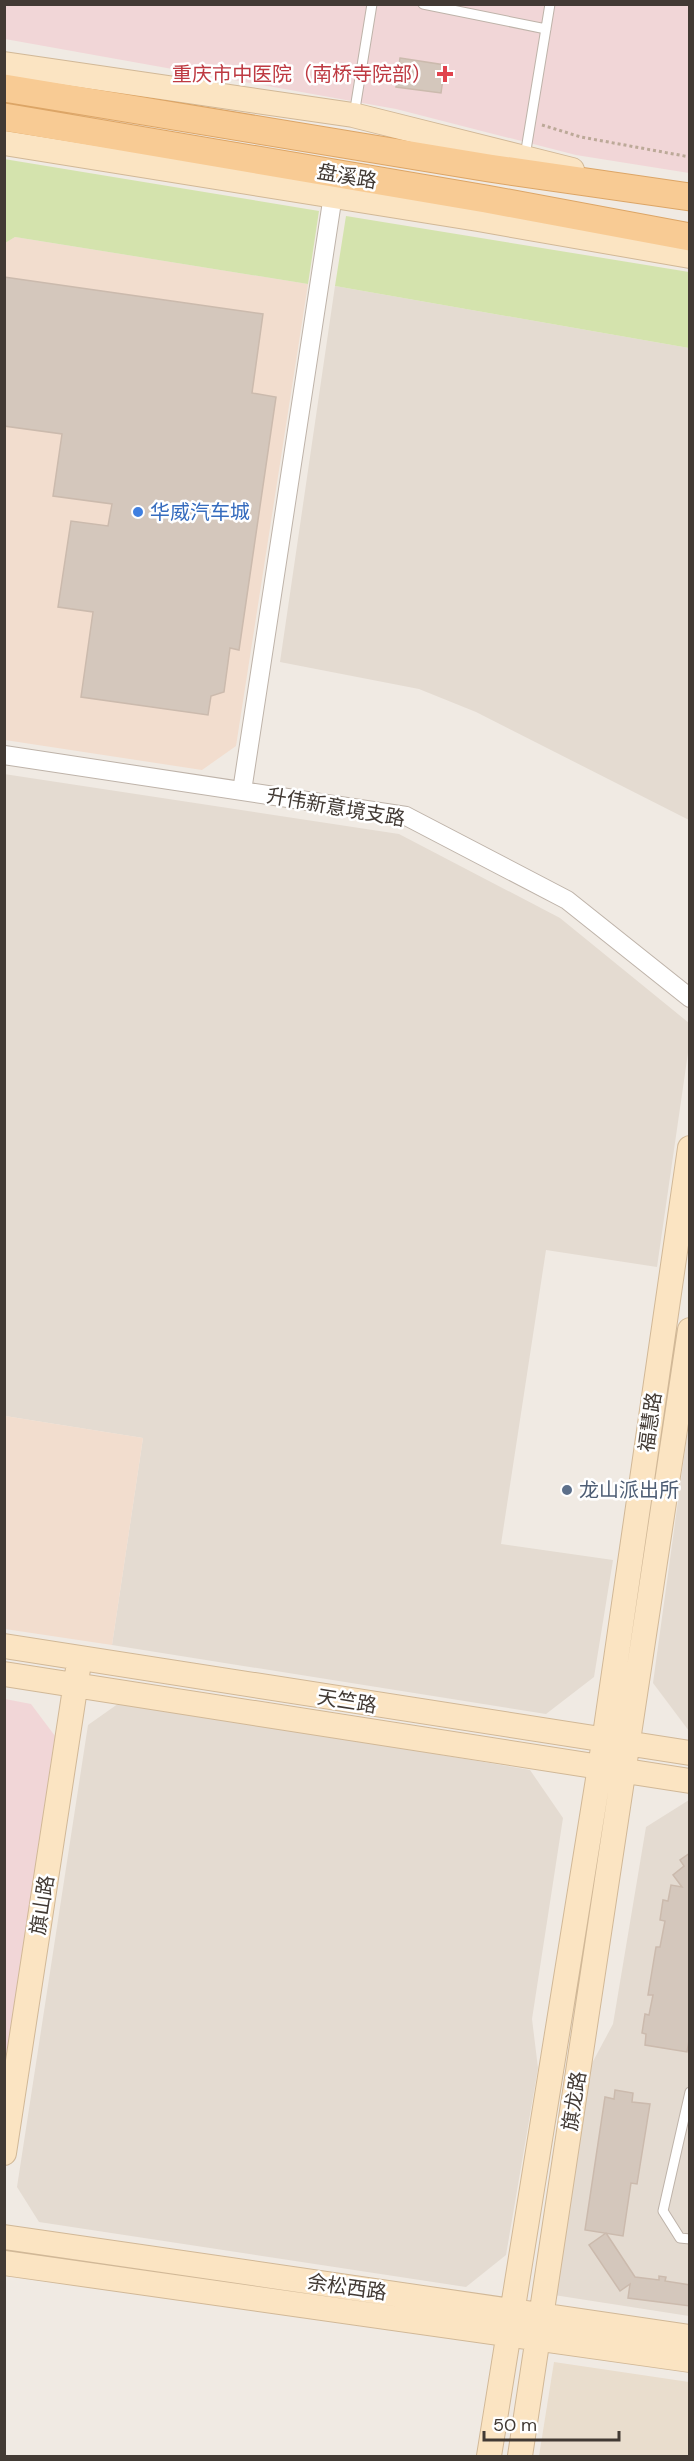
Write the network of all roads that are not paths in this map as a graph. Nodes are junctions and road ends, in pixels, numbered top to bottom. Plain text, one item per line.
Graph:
1 (372, 4) edge
2 (423, 4) edge
3 (550, 4) edge
4 (546, 28) junction
5 (4, 64) edge
6 (4, 88) edge
7 (354, 115) junction
8 (4, 117) edge
9 (4, 143) edge
10 (525, 158) junction
11 (333, 195) junction
12 (677, 195) edge
13 (690, 237) edge
14 (690, 256) edge
15 (4, 755) edge
16 (242, 791) junction
17 (690, 998) edge
18 (690, 1148) edge
19 (690, 1330) edge
20 (4, 1646) edge
21 (79, 1658) junction
22 (4, 1674) edge
23 (76, 1685) junction
24 (604, 1742) junction
25 (627, 1745) junction
26 (690, 1754) edge
27 (599, 1767) junction
28 (623, 1771) junction
29 (690, 1781) edge
30 (690, 2092) edge
31 (4, 2153) edge
32 (4, 2237) edge
33 (690, 2239) edge
34 (4, 2262) edge
35 (510, 2323) junction
36 (539, 2327) junction
37 (690, 2337) edge
38 (690, 2360) edge
39 (489, 2457) edge
40 (520, 2457) edge

1 - 7 lane
2 - 4 lane
3 - 4 lane
4 - 10 lane
5 - 7 main road
6 - 12 main road, 盘溪路
7 - 10 main road
8 - 13 main road, 盘溪路
9 - 11 main road
10 - 12 main road
11 - 14 main road
11 - 16 street
15 - 16 street, 升伟新意境支路
16 - 17 street, 升伟新意境支路
18 - 24 main road, 福慧路
19 - 25 main road, 福慧路
20 - 21 main road, 天竺路
21 - 23 main road, 旗山路
21 - 24 main road, 天竺路
22 - 23 main road, 天竺路
23 - 27 main road, 天竺路
23 - 31 main road, 旗山路
24 - 25 main road, 天竺路
24 - 27 main road, 福慧路
25 - 26 main road, 天竺路
25 - 28 main road, 旗龙路
27 - 28 main road, 天竺路
27 - 35 main road, 福慧路
28 - 29 main road, 天竺路
28 - 36 main road, 旗龙路
30 - 33 lane
32 - 35 main road, 余松西路
34 - 35 main road, 余松西路
35 - 36 main road, 余松西路
35 - 39 main road, 福慧路
36 - 37 main road, 余松西路
36 - 38 main road, 余松西路
36 - 40 main road, 旗龙路

